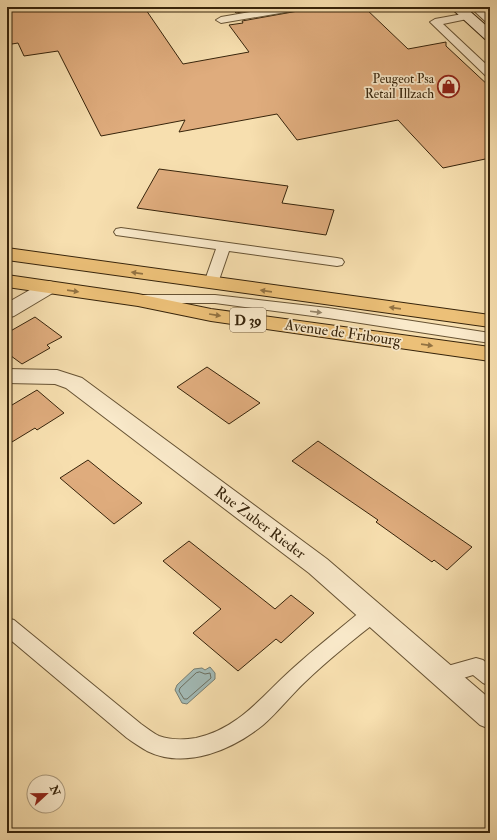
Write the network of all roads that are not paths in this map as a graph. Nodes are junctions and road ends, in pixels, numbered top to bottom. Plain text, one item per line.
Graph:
1 (298, 7) edge
2 (457, 7) edge
3 (471, 12) edge
4 (220, 20) dead end
5 (490, 20) edge
6 (490, 36) edge
7 (490, 74) edge
8 (121, 232) dead end
9 (224, 246) junction
10 (7, 254) edge
11 (337, 262) dead end
12 (7, 281) edge
13 (211, 283) junction
14 (49, 287) junction
15 (138, 300) junction
16 (7, 312) edge
17 (490, 321) edge
18 (490, 338) edge
19 (490, 354) edge
20 (7, 376) edge
21 (373, 614) junction
22 (7, 626) edge
23 (444, 675) junction
24 (490, 677) edge
25 (490, 716) edge

1 - 4 lane
2 - 3 street
3 - 5 lane
3 - 6 street
3 - 7 lane
8 - 9 lane
9 - 11 lane
9 - 13 lane
13 -> 10 main road, Avenue de Fribourg / D 39
12 - 14 main road, Avenue de Fribourg / D 39
17 -> 13 main road, Avenue de Fribourg / D 39
14 -> 15 main road, Avenue de Fribourg / D 39
14 - 16 street
15 -> 18 lane
15 -> 19 main road, Avenue de Fribourg / D 39
20 - 21 street, Rue Zuber Rieder
21 - 22 lane
21 - 23 street, Rue Zuber Rieder
23 - 24 lane
23 - 25 street, Rue Zuber Rieder

